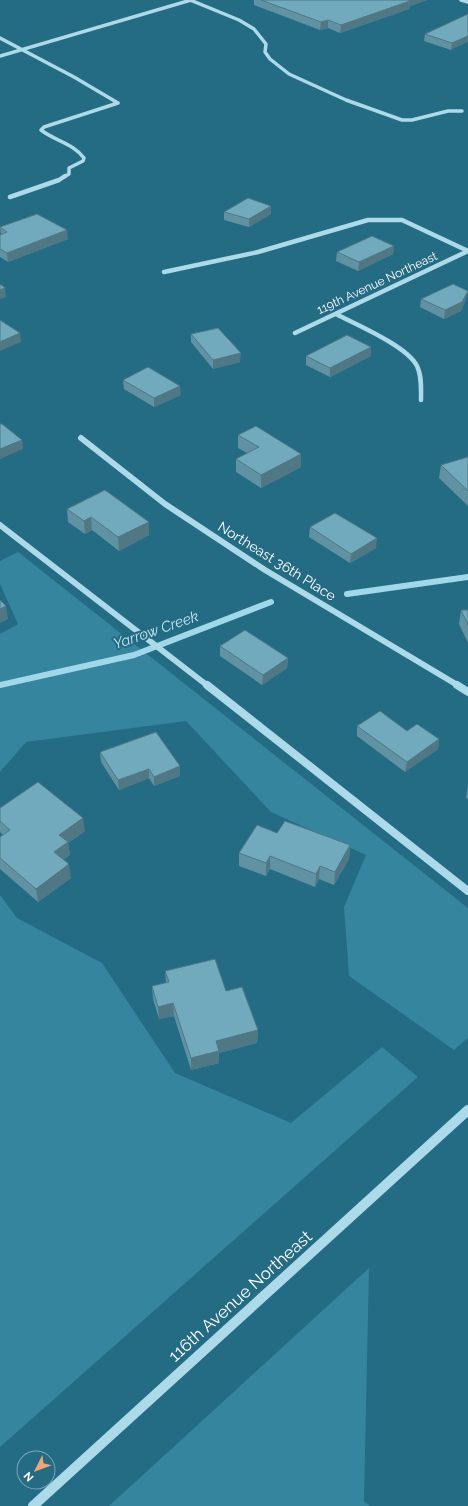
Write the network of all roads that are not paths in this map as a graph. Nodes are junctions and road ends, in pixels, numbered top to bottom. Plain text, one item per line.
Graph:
1 (190, 0) edge
2 (461, 0) edge
3 (468, 2) edge
4 (0, 38) edge
5 (23, 49) junction
6 (0, 56) edge
7 (462, 111) dead end
8 (10, 197) dead end
9 (468, 251) edge
10 (164, 272) dead end
11 (336, 314) junction
12 (295, 333) dead end
13 (421, 400) dead end
14 (81, 438) dead end
15 (0, 526) edge
16 (468, 692) edge
17 (468, 891) edge
18 (468, 1110) edge
19 (33, 1506) edge

1 - 5 street
1 - 7 street
2 - 3 street
4 - 5 street
5 - 6 street
5 - 8 street
9 - 10 street
9 - 11 street, 119th Avenue Northeast
11 - 12 street, 119th Avenue Northeast
11 - 13 street
14 - 16 street, Northeast 36th Place
15 - 17 street
18 - 19 street, 116th Avenue Northeast

